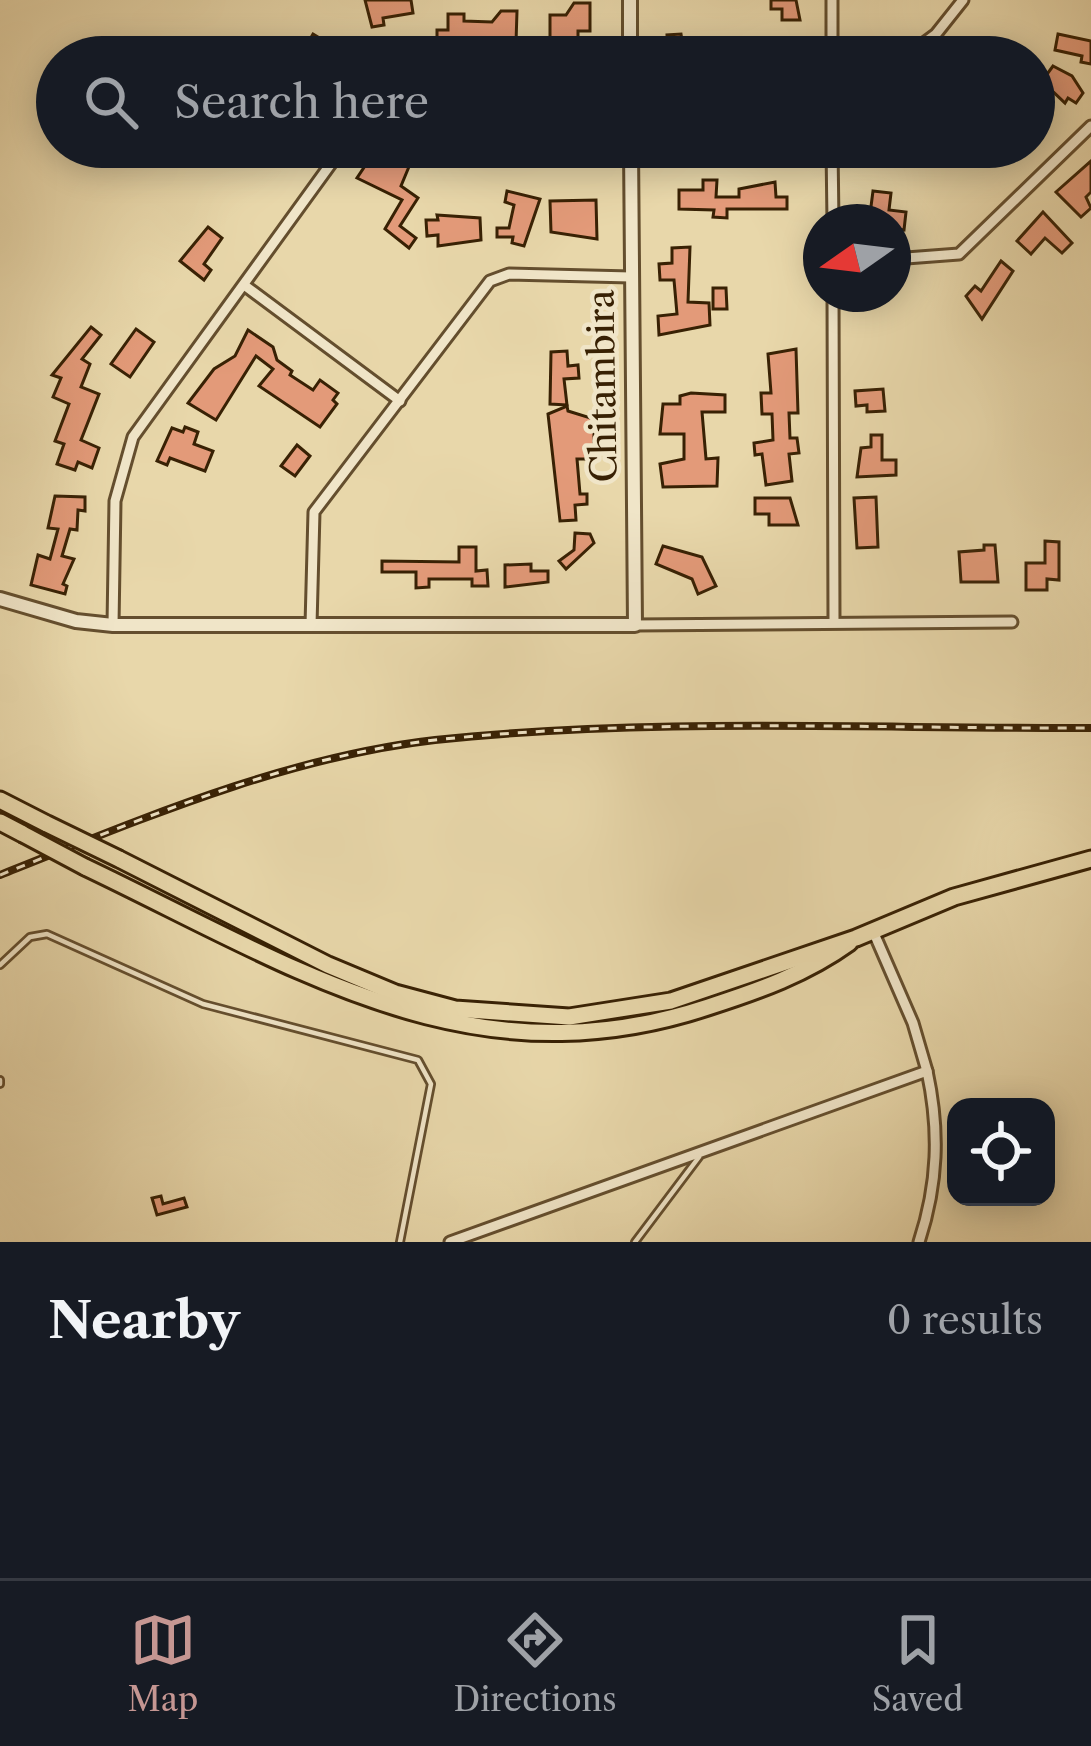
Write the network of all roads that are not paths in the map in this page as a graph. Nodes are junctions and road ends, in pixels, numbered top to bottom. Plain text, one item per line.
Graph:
1 (630, 0) edge
2 (832, 0) edge
3 (963, 0) edge
4 (630, 36) edge
5 (832, 36) edge
6 (933, 36) edge
7 (1091, 126) edge
8 (1055, 161) edge
9 (328, 168) edge
10 (631, 168) edge
11 (832, 168) edge
12 (1047, 168) edge
13 (833, 204) edge
14 (911, 258) edge
15 (632, 277) junction
16 (244, 285) junction
17 (833, 312) edge
18 (400, 400) junction
19 (0, 599) edge
20 (834, 622) junction
21 (1012, 622) dead end
22 (113, 625) junction
23 (310, 625) junction
24 (634, 625) junction
25 (0, 800) edge
26 (0, 822) edge
27 (1091, 859) edge
28 (864, 935) junction
29 (0, 965) edge
30 (927, 1071) junction
31 (700, 1152) junction
32 (400, 1242) edge
33 (450, 1242) edge
34 (635, 1242) edge
35 (919, 1242) edge

1 - 4 street
2 - 5 street
3 - 6 street
7 - 8 street
9 - 16 street
10 - 15 street, Chitambira
11 - 13 street
12 - 14 street
15 - 18 street
15 - 24 street, Chitambira
16 - 18 street
16 - 22 street
17 - 20 street
18 - 23 street
19 - 22 street
20 - 21 street
20 - 24 street
22 - 23 street
23 - 24 street
25 - 28 highway, bridge
26 - 28 highway, bridge
27 - 28 highway
28 - 30 street
29 - 32 lane
30 - 31 street
30 - 35 street
31 - 33 street
31 - 34 lane

